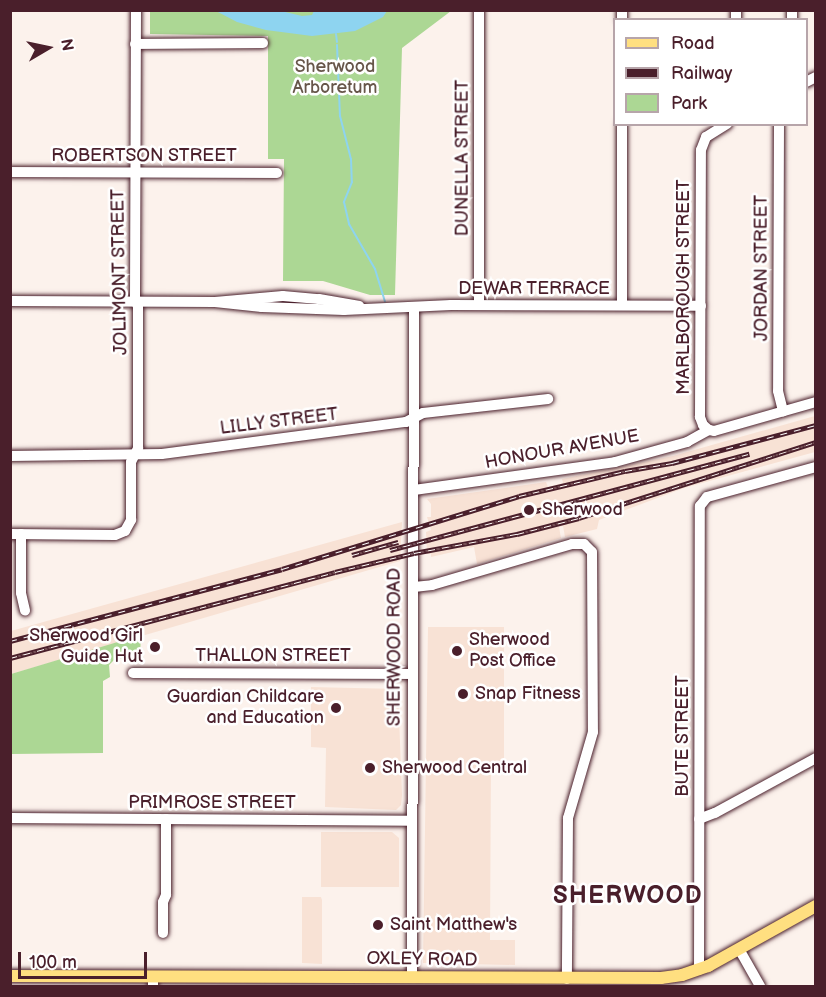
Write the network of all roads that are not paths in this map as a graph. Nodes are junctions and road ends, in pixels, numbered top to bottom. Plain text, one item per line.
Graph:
1 (136, 10) edge
2 (479, 10) edge
3 (263, 43) dead end
4 (135, 44) junction
5 (622, 126) edge
6 (724, 126) edge
7 (779, 126) edge
8 (10, 172) edge
9 (135, 172) junction
10 (277, 173) dead end
11 (10, 301) edge
12 (136, 302) junction
13 (479, 305) junction
14 (622, 305) junction
15 (700, 306) junction
16 (414, 308) junction
17 (548, 399) dead end
18 (816, 402) edge
19 (783, 411) junction
20 (414, 417) junction
21 (709, 430) junction
22 (134, 455) junction
23 (10, 456) edge
24 (816, 467) edge
25 (414, 490) junction
26 (16, 534) edge
27 (414, 587) junction
28 (25, 611) dead end
29 (134, 673) dead end
30 (413, 674) junction
31 (816, 758) edge
32 (10, 818) edge
33 (166, 819) junction
34 (699, 819) junction
35 (412, 821) junction
36 (816, 906) edge
37 (163, 933) dead end
38 (739, 949) junction
39 (699, 970) junction
40 (10, 976) edge
41 (567, 979) junction
42 (24, 981) edge
43 (282, 981) edge
44 (153, 982) edge
45 (387, 982) edge
46 (412, 982) edge
47 (620, 983) edge
48 (760, 987) edge

1 - 4 street, JOLIMONT STREET
2 - 13 street, DUNELLA STREET
3 - 4 street
4 - 9 street, JOLIMONT STREET
5 - 14 street
6 - 15 street, MARLBOROUGH STREET
7 - 19 street, JORDAN STREET
8 - 9 street, ROBERTSON STREET
9 - 10 street, ROBERTSON STREET
9 - 12 street, JOLIMONT STREET
11 - 12 street, DEWAR TERRACE
12 - 16 street, DEWAR TERRACE
12 - 22 street, JOLIMONT STREET
13 - 14 street, DEWAR TERRACE
13 - 16 street, DEWAR TERRACE
14 - 15 street, DEWAR TERRACE
15 - 21 street, MARLBOROUGH STREET
16 - 20 street, SHERWOOD ROAD
17 - 20 street, LILLY STREET
18 - 19 street, HONOUR AVENUE
19 - 21 street, HONOUR AVENUE
20 - 22 street, LILLY STREET
20 - 25 street, SHERWOOD ROAD
21 - 25 street, HONOUR AVENUE
22 - 23 street, LILLY STREET
22 - 26 street, JOLIMONT STREET
24 - 34 street, BUTE STREET
25 - 27 street, SHERWOOD ROAD
26 - 28 street
27 - 30 street, SHERWOOD ROAD
27 - 41 street
29 - 30 street, THALLON STREET
30 - 35 street, SHERWOOD ROAD
31 - 34 street
32 - 33 street, PRIMROSE STREET
33 - 35 street, PRIMROSE STREET
33 - 37 street
34 - 39 street, BUTE STREET
35 - 46 street, SHERWOOD ROAD
36 - 38 main road, OXLEY ROAD
38 - 39 main road, OXLEY ROAD
38 - 48 street
39 - 47 main road, OXLEY ROAD
40 - 42 main road, OXLEY ROAD
41 - 46 main road, OXLEY ROAD
41 - 47 main road, OXLEY ROAD
42 - 44 main road, OXLEY ROAD
43 - 44 main road, OXLEY ROAD
43 - 45 main road, OXLEY ROAD
45 - 46 main road, OXLEY ROAD

